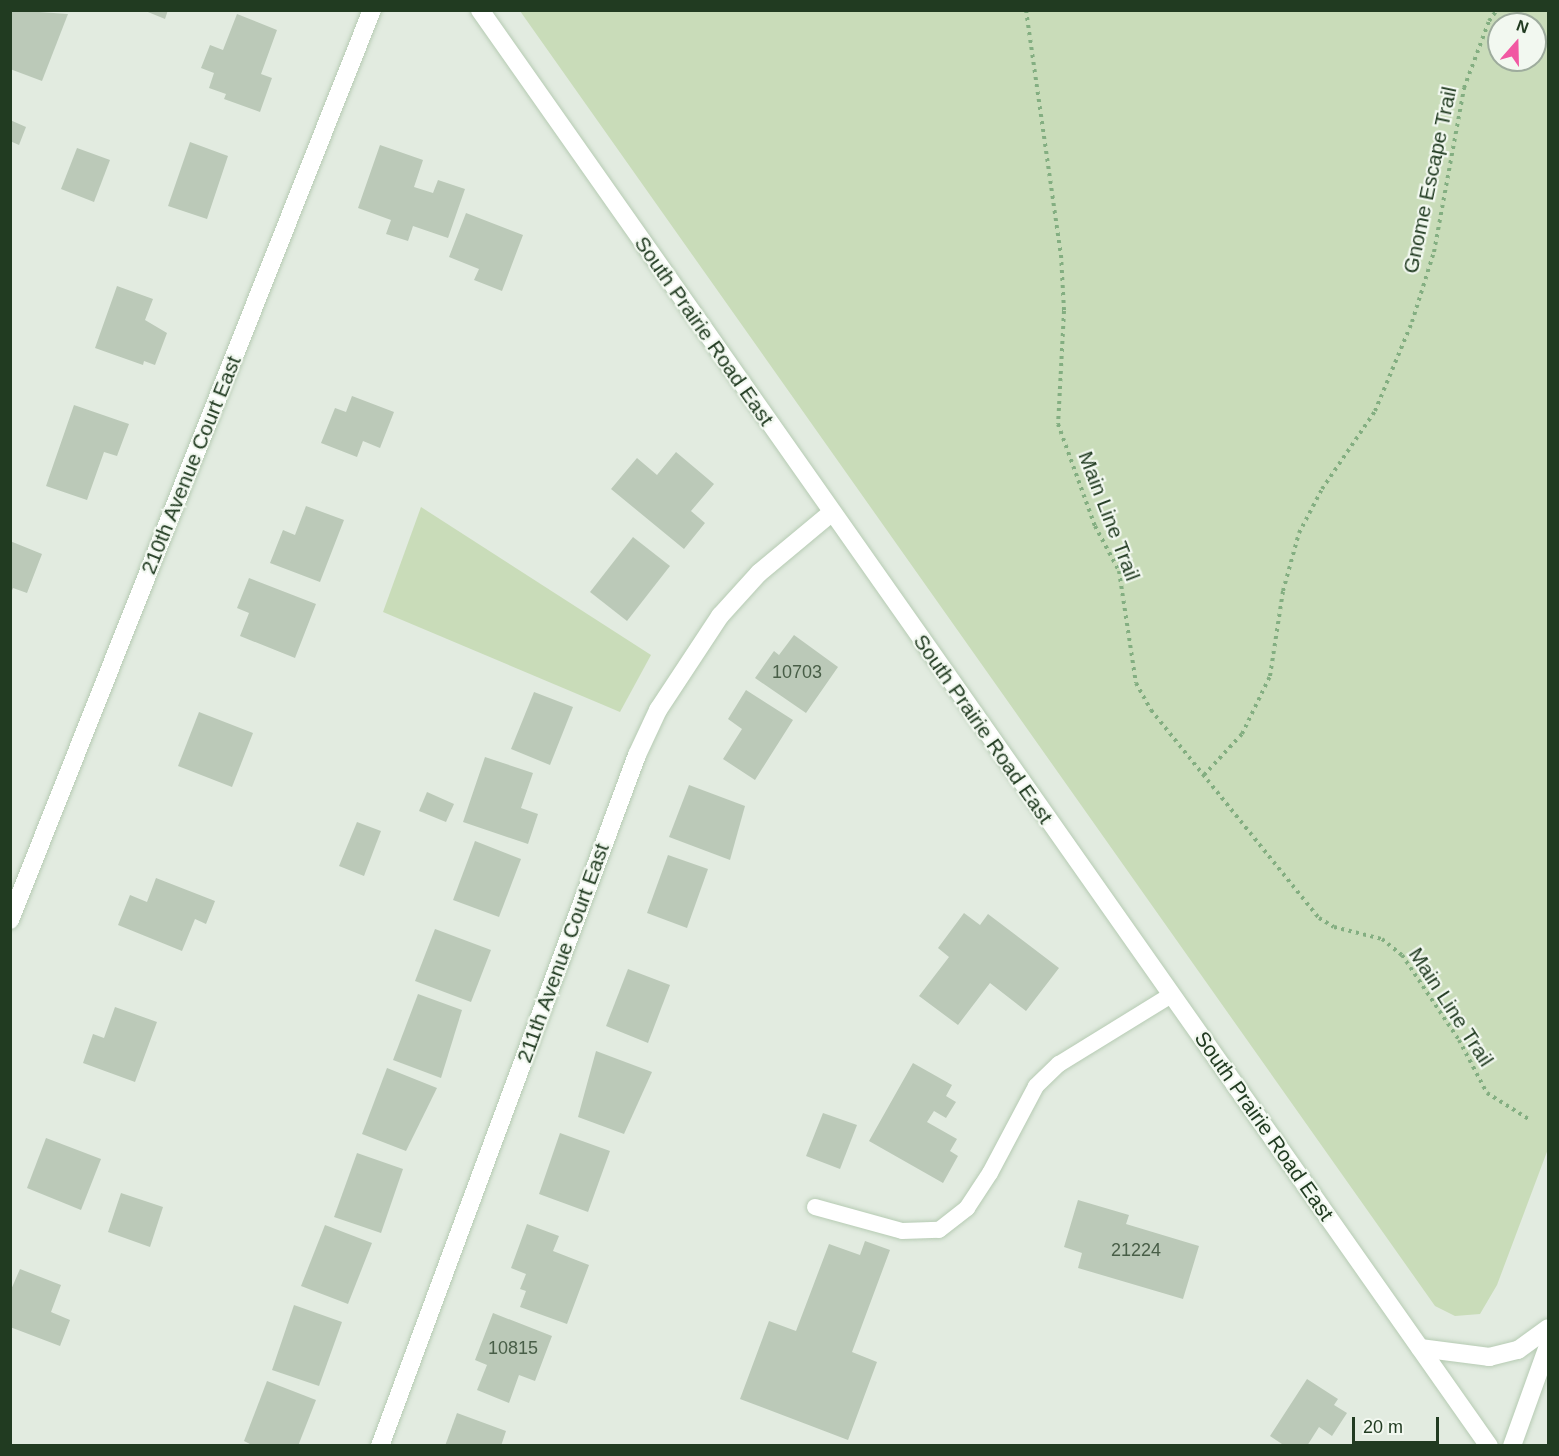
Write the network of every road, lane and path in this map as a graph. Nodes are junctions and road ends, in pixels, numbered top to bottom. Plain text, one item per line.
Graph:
1 (372, 10) edge
2 (480, 10) edge
3 (1026, 10) edge
4 (1497, 10) edge
5 (831, 513) junction
6 (1204, 775) junction
7 (10, 920) edge
8 (1171, 995) junction
9 (1530, 1120) dead end
10 (815, 1207) dead end
11 (1548, 1328) edge
12 (1548, 1346) edge
13 (1420, 1348) junction
14 (380, 1446) edge
15 (1489, 1446) edge
16 (1512, 1446) edge

1 - 7 street, 210th Avenue Court East
2 - 5 street, South Prairie Road East
3 - 6 path, Main Line Trail
4 - 6 path, Gnome Escape Trail
5 - 8 street, South Prairie Road East
5 - 14 street, 211th Avenue Court East
6 - 9 path, Main Line Trail
8 - 10 lane
8 - 13 street, South Prairie Road East
11 - 13 street
12 - 16 street
13 - 15 street, South Prairie Road East

